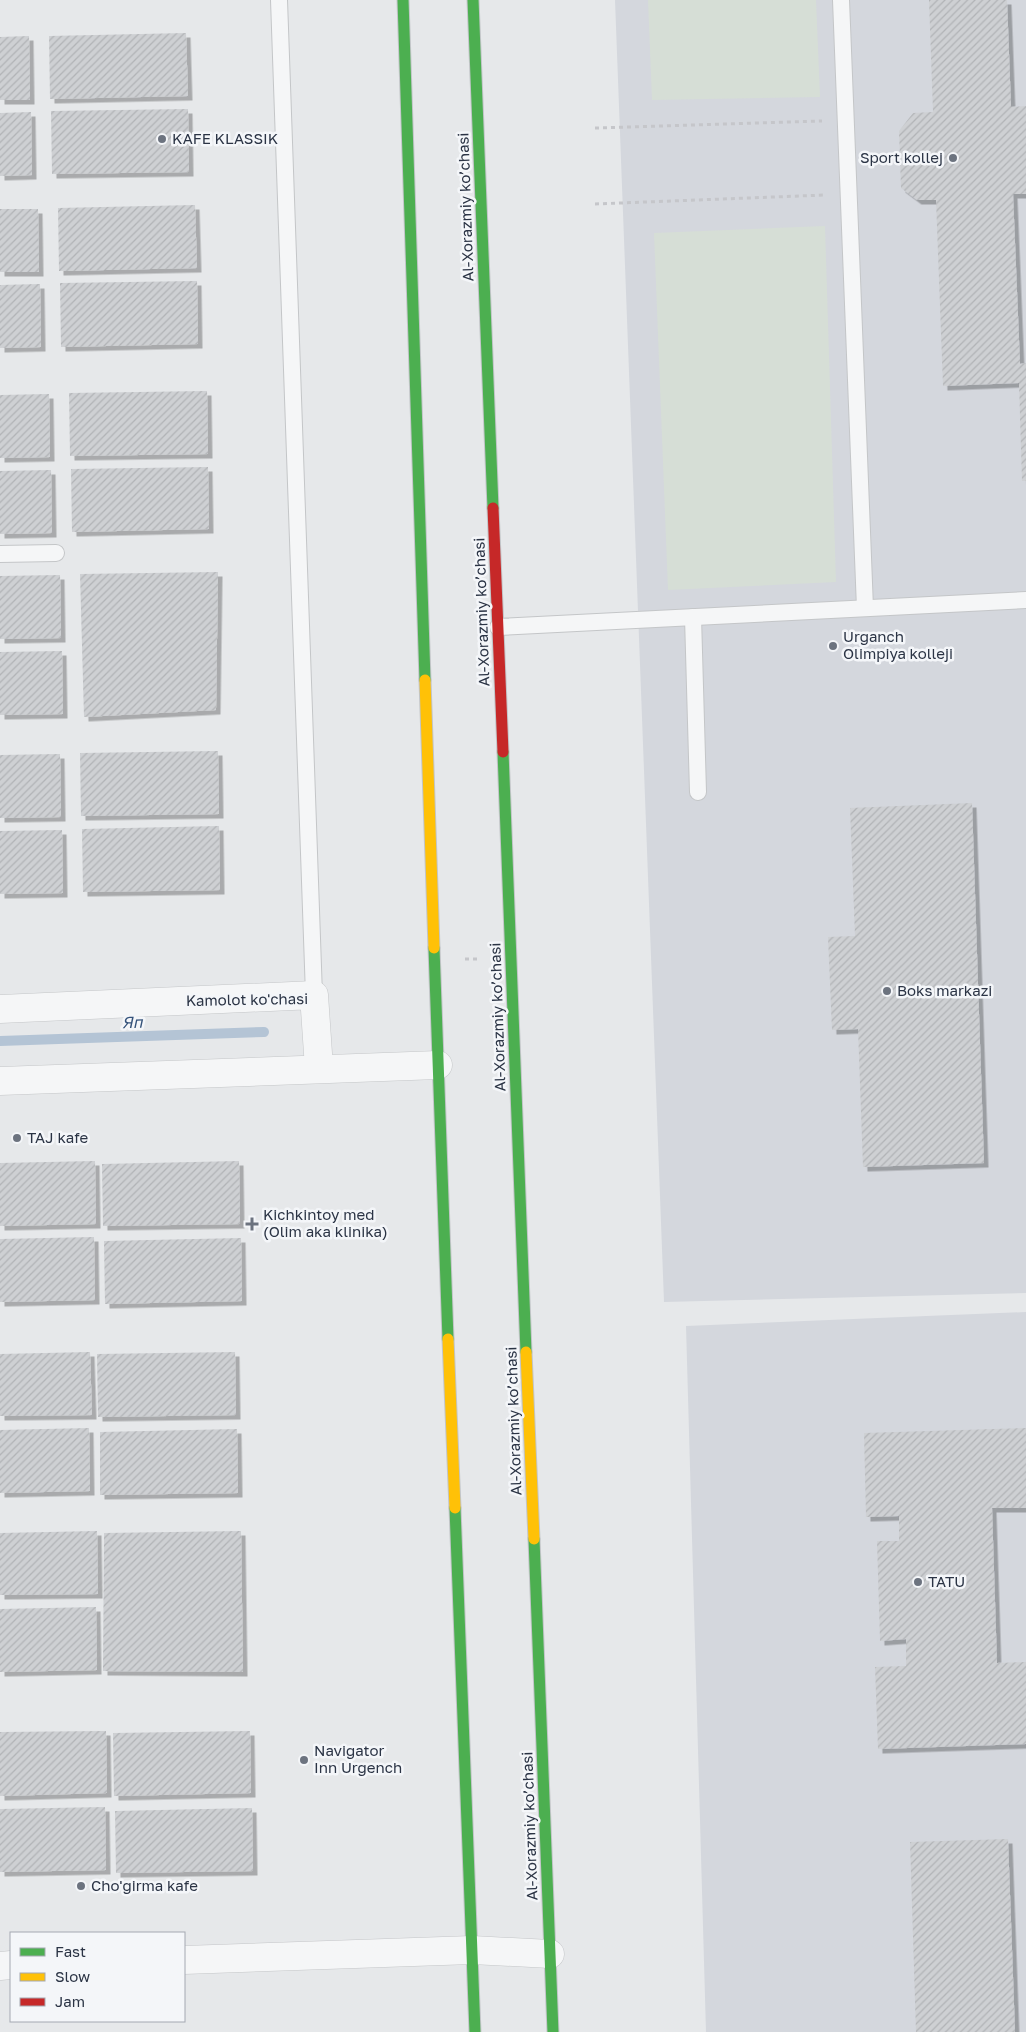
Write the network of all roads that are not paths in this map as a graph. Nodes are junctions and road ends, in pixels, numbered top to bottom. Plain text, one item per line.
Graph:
1 (279, 0) edge
2 (403, 0) edge
3 (473, 0) edge
4 (841, 0) edge
5 (0, 554) edge
6 (56, 554) dead end
7 (1026, 600) edge
8 (865, 608) junction
9 (693, 617) junction
10 (498, 627) junction
11 (698, 792) dead end
12 (314, 995) junction
13 (0, 1009) edge
14 (438, 1065) junction
15 (319, 1068) junction
16 (0, 1081) edge
17 (472, 1950) junction
18 (550, 1954) junction
19 (185, 1960) edge
20 (475, 2032) edge
21 (552, 2032) edge

1 - 12 lane
2 - 14 main road
3 - 10 main road, Al-Xorazmiy ko’chasi
4 - 8 lane
5 - 6 lane
7 - 8 lane
8 - 9 lane
9 - 10 lane
9 - 11 lane
10 - 18 main road, Al-Xorazmiy ko’chasi
12 - 13 street, Kamolot ko'chasi
12 - 15 street, Kamolot ko'chasi
14 - 15 street
14 - 17 main road
15 - 16 street
17 - 18 street
17 - 19 street
17 - 20 main road
18 - 21 main road, Al-Xorazmiy ko’chasi

